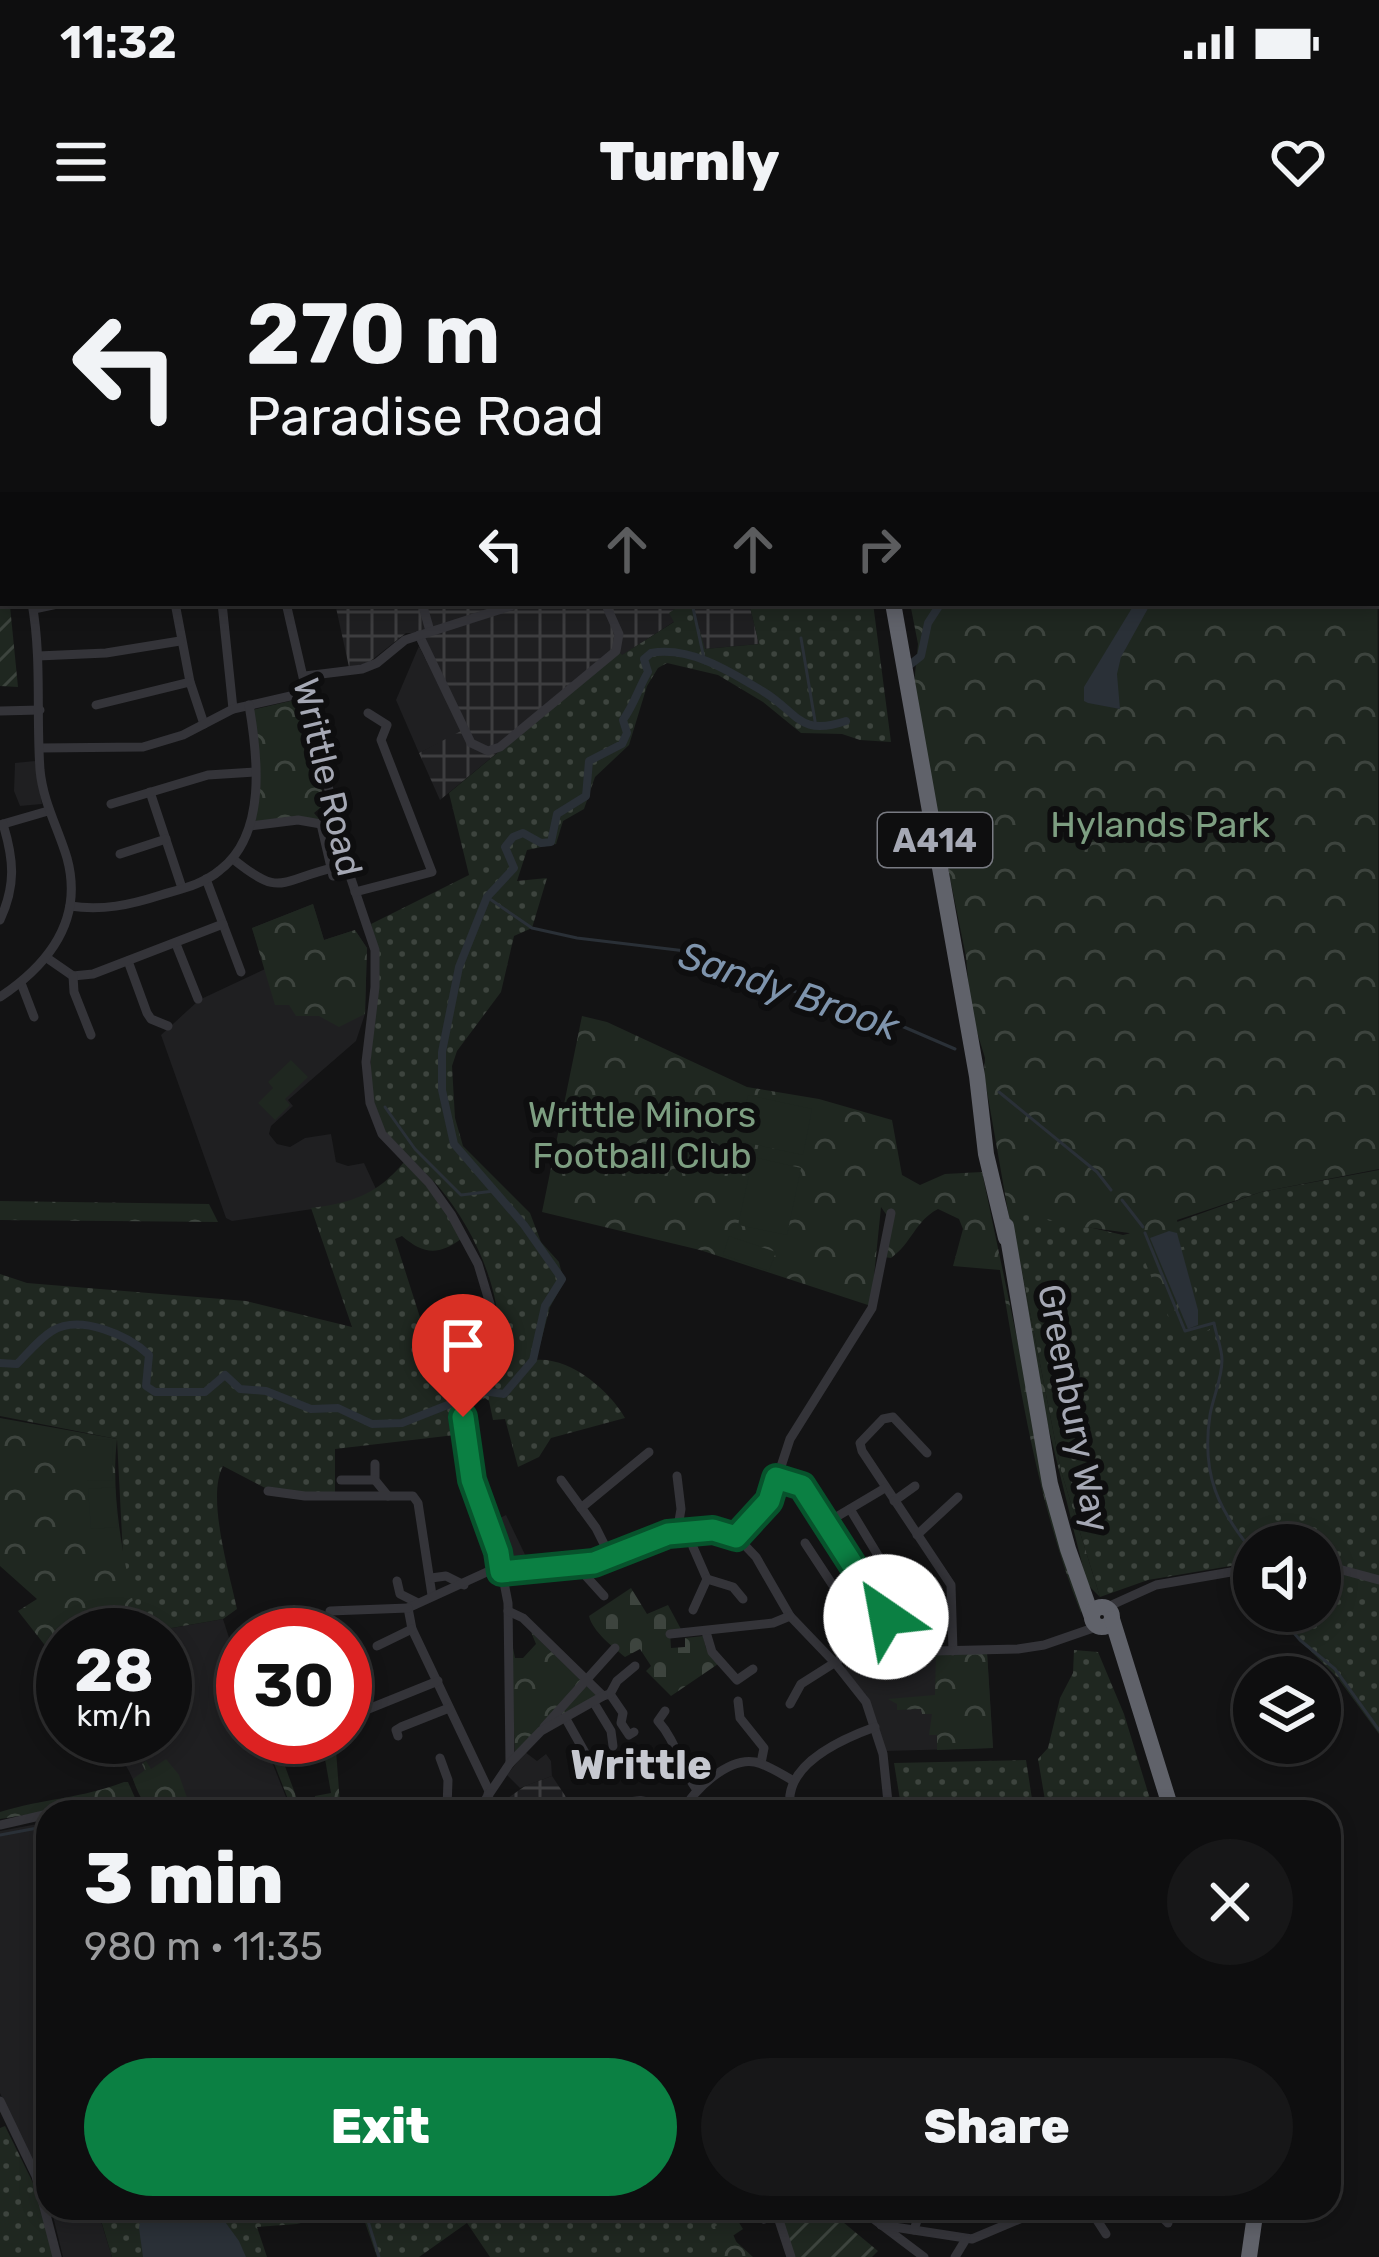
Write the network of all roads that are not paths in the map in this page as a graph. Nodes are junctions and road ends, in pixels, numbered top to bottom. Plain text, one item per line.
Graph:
1 (33, 606) edge
2 (175, 606) edge
3 (222, 606) edge
4 (287, 606) edge
5 (422, 606) edge
6 (510, 606) edge
7 (606, 606) edge
8 (894, 606) edge
9 (424, 633) junction
10 (181, 641) junction
11 (38, 656) junction
12 (305, 676) junction
13 (190, 682) junction
14 (308, 692) junction
15 (96, 705) dead end
16 (249, 705) junction
17 (40, 710) junction
18 (230, 710) junction
19 (0, 711) edge
20 (368, 713) dead end
21 (203, 724) junction
22 (40, 748) junction
23 (255, 772) junction
24 (150, 792) junction
25 (111, 804) dead end
26 (48, 811) junction
27 (2, 825) edge
28 (250, 826) junction
29 (166, 839) junction
30 (120, 854) dead end
31 (233, 859) junction
32 (206, 879) junction
33 (182, 888) junction
34 (355, 892) junction
35 (70, 906) junction
36 (0, 920) edge
37 (223, 924) junction
38 (176, 944) junction
39 (47, 958) junction
40 (128, 962) junction
41 (242, 972) dead end
42 (73, 976) junction
43 (21, 983) junction
44 (0, 997) edge
45 (198, 999) dead end
46 (34, 1017) dead end
47 (168, 1026) dead end
48 (91, 1034) dead end
49 (891, 1213) dead end
50 (649, 1452) dead end
51 (927, 1453) dead end
52 (375, 1464) dead end
53 (677, 1476) dead end
54 (776, 1478) junction
55 (341, 1480) dead end
56 (375, 1480) junction
57 (561, 1480) dead end
58 (915, 1486) dead end
59 (885, 1488) junction
60 (268, 1491) dead end
61 (388, 1496) junction
62 (958, 1497) dead end
63 (894, 1501) junction
64 (581, 1508) junction
65 (850, 1509) junction
66 (826, 1523) junction
67 (691, 1532) junction
68 (677, 1533) junction
69 (917, 1534) junction
70 (736, 1537) junction
71 (805, 1543) dead end
72 (610, 1556) junction
73 (582, 1568) junction
74 (501, 1569) junction
75 (1341, 1570) edge
76 (1233, 1572) edge
77 (430, 1578) junction
78 (707, 1579) junction
79 (1379, 1580) edge
80 (398, 1581) dead end
81 (464, 1585) junction
82 (432, 1595) junction
83 (604, 1596) dead end
84 (743, 1599) dead end
85 (905, 1600) dead end
86 (412, 1605) junction
87 (372, 1608) edge
88 (508, 1610) junction
89 (693, 1610) dead end
90 (790, 1616) junction
91 (886, 1617) junction
92 (1104, 1619) junction
93 (412, 1629) junction
94 (706, 1632) junction
95 (670, 1634) dead end
96 (376, 1646) dead end
97 (615, 1648) dead end
98 (895, 1651) junction
99 (952, 1651) junction
100 (836, 1664) junction
101 (635, 1666) dead end
102 (753, 1669) dead end
103 (438, 1681) junction
104 (588, 1681) junction
105 (602, 1698) junction
106 (738, 1701) dead end
107 (790, 1704) dead end
108 (372, 1708) edge
109 (449, 1708) junction
110 (566, 1719) junction
111 (658, 1719) dead end
112 (875, 1727) junction
113 (634, 1732) dead end
114 (512, 1733) junction
115 (537, 1734) junction
116 (398, 1736) dead end
117 (613, 1746) dead end
118 (440, 1758) dead end
119 (510, 1763) junction
120 (761, 1763) junction
121 (593, 1767) dead end
122 (793, 1780) junction
123 (697, 1790) junction
124 (489, 1793) junction
125 (447, 1800) edge
126 (485, 1800) edge
127 (490, 1800) edge
128 (691, 1800) edge
129 (788, 1800) edge
130 (888, 1800) edge
131 (1169, 1800) edge
132 (36, 1817) edge
133 (0, 1825) edge
134 (0, 2101) edge
135 (36, 2176) edge
136 (47, 2220) edge
137 (778, 2220) edge
138 (875, 2220) edge
139 (917, 2220) edge
140 (1020, 2220) edge
141 (1098, 2220) edge
142 (1165, 2220) edge
143 (1254, 2220) edge
144 (1168, 2223) dead end
145 (881, 2225) junction
146 (914, 2230) junction
147 (1106, 2234) dead end
148 (966, 2239) junction
149 (1247, 2253) edge
150 (56, 2257) edge
151 (791, 2257) edge
152 (924, 2257) edge
153 (955, 2257) edge

1 - 11 street
2 - 10 street
3 - 18 street
4 - 12 street, Writtle Road
5 - 9 street
6 - 9 street
7 - 9 street
8 - 92 highway, Greenbury Way / A414
9 - 12 street
10 - 11 street
10 - 13 street
11 - 17 street
12 - 14 street, Writtle Road
13 - 15 street
13 - 21 street
14 - 16 street
14 - 34 street, Writtle Road
16 - 18 street
16 - 23 street
17 - 19 street
17 - 22 street
18 - 21 street
20 - 34 street
21 - 22 street
22 - 26 street
23 - 24 street
23 - 28 street
24 - 25 street
24 - 29 street
26 - 27 street
26 - 35 street
27 - 36 street
28 - 31 street
28 - 31 street
29 - 30 street
29 - 33 street
31 - 32 street
32 - 33 street
32 - 37 street
33 - 35 street
34 - 74 street, Writtle Road
35 - 39 street
37 - 38 street
37 - 41 street
38 - 40 street
38 - 45 street
39 - 42 street
39 - 43 street
40 - 42 street
40 - 47 street
42 - 48 street
43 - 44 street
43 - 46 street
49 - 54 street
50 - 64 street
51 - 59 street
52 - 56 street
53 - 68 street
54 - 66 street
54 - 70 street
55 - 56 street
56 - 61 street
57 - 64 street
58 - 63 street
59 - 63 street
59 - 65 street
60 - 61 street
61 - 77 street
62 - 69 street
63 - 69 street
64 - 72 street
65 - 66 street
65 - 85 street
66 - 91 street
67 - 68 street
67 - 70 street
67 - 78 street
68 - 72 street
69 - 99 street
70 - 90 street
71 - 91 street
72 - 73 street
73 - 74 street
73 - 83 street
74 - 81 street
74 - 88 street
75 - 79 street
76 - 92 street
77 - 81 street
77 - 82 street
78 - 84 street
78 - 89 street
80 - 86 street
81 - 82 street
82 - 86 street
86 - 87 street
86 - 93 street
88 - 104 street
88 - 114 street
90 - 94 street
90 - 100 street
91 - 98 street
92 - 99 street
92 - 131 highway, Greenbury Way / A414
93 - 96 street
93 - 103 street
94 - 95 street
94 - 102 street
97 - 104 street
98 - 99 street
98 - 100 street
100 - 107 street
100 - 112 street
101 - 105 street
103 - 108 street
103 - 109 street
104 - 105 street
104 - 115 street
105 - 110 street
105 - 113 street
105 - 117 street
106 - 120 street
109 - 116 street
109 - 124 street
110 - 115 street
110 - 121 street
111 - 123 street
112 - 122 street
112 - 130 street
114 - 115 street
114 - 119 street
115 - 119 street
118 - 125 street
119 - 124 street
120 - 122 street
120 - 123 street
122 - 129 street
123 - 128 street
124 - 126 street
124 - 127 street
132 - 133 street
134 - 135 street
136 - 150 street
137 - 151 street
138 - 145 street
139 - 146 street
140 - 148 street
141 - 147 street
142 - 144 street
143 - 149 highway
145 - 146 street
145 - 152 street
146 - 148 street
148 - 153 street

